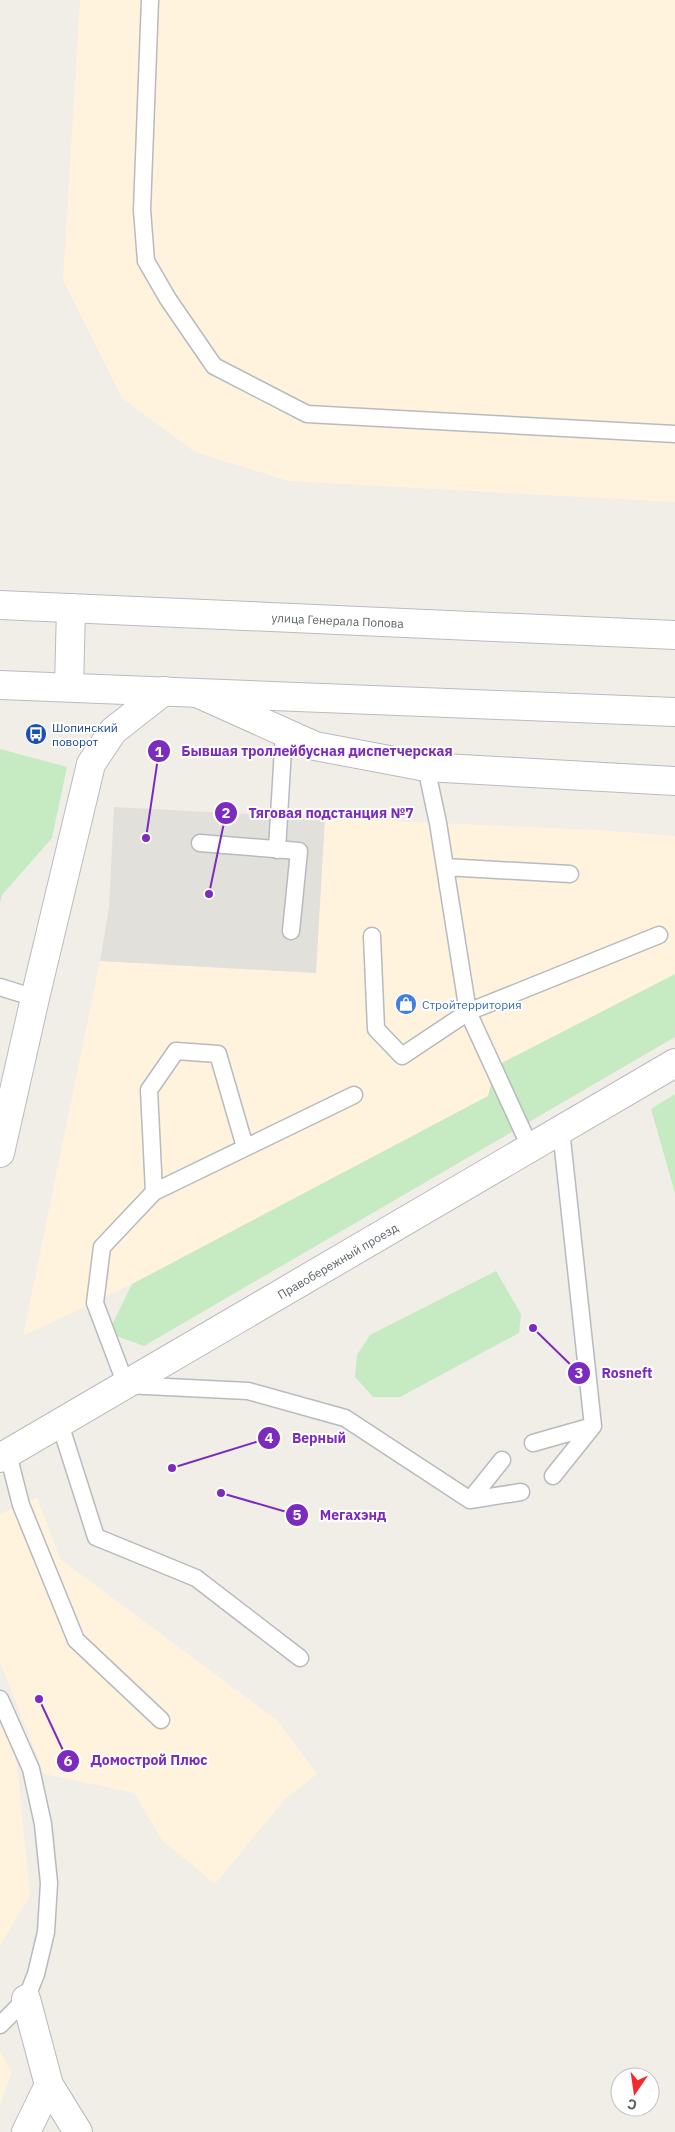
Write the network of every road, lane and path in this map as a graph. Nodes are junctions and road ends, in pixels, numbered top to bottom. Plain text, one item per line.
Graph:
1 (150, 0) edge
2 (675, 434) edge
3 (0, 605) edge
4 (71, 608) junction
5 (675, 636) edge
6 (0, 685) edge
7 (70, 687) junction
8 (164, 691) junction
9 (197, 693) junction
10 (675, 712) edge
11 (284, 732) junction
12 (426, 767) junction
13 (675, 781) edge
14 (200, 843) dead end
15 (277, 850) junction
16 (445, 867) junction
17 (570, 874) dead end
18 (291, 931) dead end
19 (659, 934) dead end
20 (372, 936) dead end
21 (0, 986) edge
22 (35, 998) junction
23 (468, 1012) junction
24 (675, 1063) edge
25 (354, 1095) dead end
26 (561, 1130) junction
27 (245, 1147) junction
28 (530, 1147) junction
29 (0, 1154) edge
30 (154, 1192) junction
31 (126, 1386) junction
32 (60, 1424) junction
33 (593, 1426) junction
34 (533, 1443) dead end
35 (4, 1456) edge
36 (502, 1460) dead end
37 (553, 1476) dead end
38 (522, 1492) dead end
39 (470, 1500) junction
40 (300, 1658) dead end
41 (0, 1699) edge
42 (161, 1720) dead end
43 (26, 2000) junction
44 (0, 2025) edge
45 (49, 2085) junction
46 (26, 2132) edge
47 (78, 2132) edge

1 - 2 lane
3 - 4 street, улица Генерала Попова
4 - 5 street, улица Генерала Попова
4 - 7 street
6 - 7 street
7 - 8 street
8 - 9 street
8 - 22 street
9 - 10 street
9 - 11 street
11 - 12 street
11 - 15 lane
12 - 13 street
12 - 16 lane
14 - 15 lane
15 - 18 lane
16 - 17 lane
16 - 23 lane
19 - 23 lane
20 - 23 lane
21 - 22 lane
22 - 29 street
23 - 28 lane
24 - 26 street, Правобережный проезд
25 - 27 lane
26 - 28 street, Правобережный проезд
26 - 33 lane
27 - 30 lane
27 - 30 lane
28 - 31 street, Правобережный проезд
30 - 31 lane
31 - 32 street, Правобережный проезд
31 - 39 lane
32 - 35 street, Правобережный проезд
32 - 40 lane
33 - 34 lane
33 - 37 lane
35 - 42 lane
36 - 39 lane
38 - 39 lane
41 - 43 lane
43 - 44 lane
43 - 45 street
45 - 46 street
45 - 47 street

